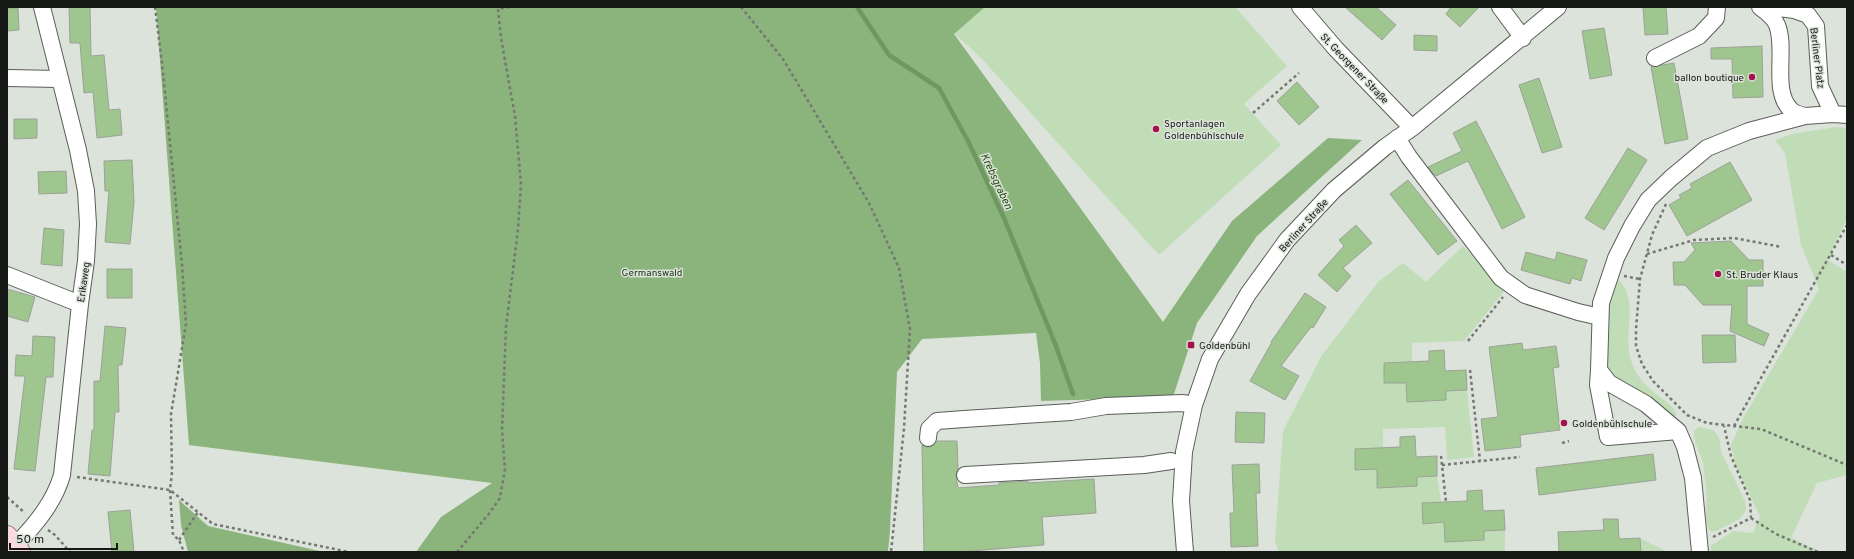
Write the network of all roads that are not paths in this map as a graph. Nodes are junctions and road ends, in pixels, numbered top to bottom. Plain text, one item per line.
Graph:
1 (42, 7) edge
2 (1300, 7) edge
3 (1500, 7) edge
4 (1558, 7) edge
5 (1717, 7) edge
6 (1760, 7) edge
7 (1771, 7) edge
8 (1523, 38) junction
9 (1654, 58) dead end
10 (7, 78) edge
11 (59, 79) junction
12 (1840, 114) edge
13 (1805, 116) junction
14 (1412, 128) junction
15 (1397, 138) junction
16 (7, 275) edge
17 (80, 304) junction
18 (1600, 317) junction
19 (1599, 370) junction
20 (1194, 405) junction
21 (1678, 431) junction
22 (928, 438) dead end
23 (1171, 461) dead end
24 (965, 475) dead end
25 (14, 545) edge
26 (1700, 548) edge
27 (1185, 552) edge

1 - 11 street, Erikaweg
2 - 14 street, St. Georgener Straße
3 - 8 street
4 - 8 street, Berliner Straße
5 - 9 street
6 - 13 street
7 - 12 street, Berliner Platz
8 - 14 street, Berliner Straße
10 - 11 street
11 - 17 street, Erikaweg
12 - 13 street
13 - 18 street
14 - 15 street, Berliner Straße
15 - 18 street
15 - 20 street, Berliner Straße
16 - 17 street
17 - 25 street, Erikaweg
18 - 19 street
19 - 21 street
19 - 21 street
20 - 22 street
20 - 27 street, Berliner Straße
21 - 26 street
23 - 24 street

